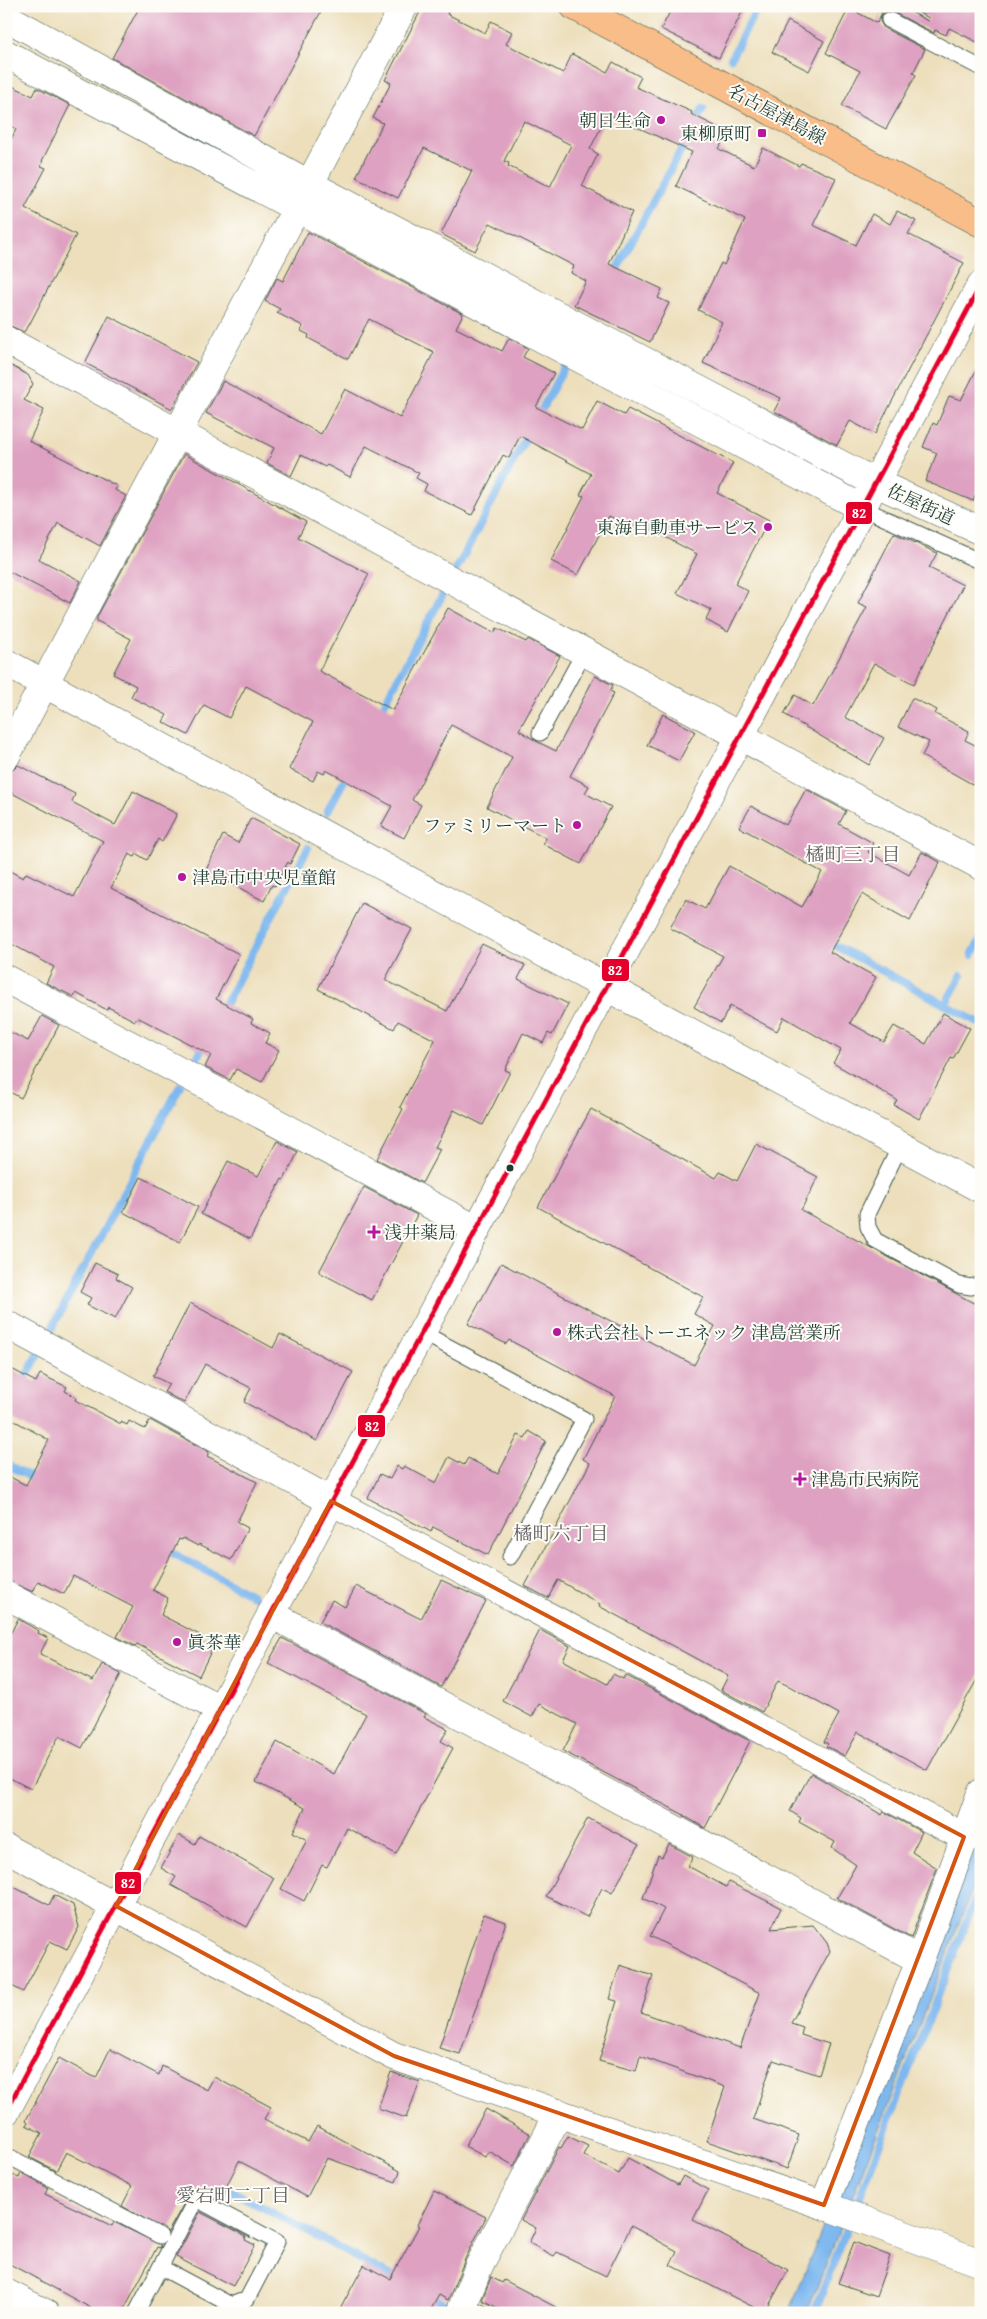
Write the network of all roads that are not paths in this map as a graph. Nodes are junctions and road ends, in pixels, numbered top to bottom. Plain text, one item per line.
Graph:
1 (404, 6) edge
2 (574, 6) edge
3 (6, 17) edge
4 (889, 20) dead end
5 (6, 54) edge
6 (981, 68) edge
7 (309, 184) junction
8 (297, 208) junction
9 (981, 223) edge
10 (981, 285) edge
11 (6, 340) edge
12 (178, 433) junction
13 (876, 483) junction
14 (862, 508) junction
15 (981, 531) edge
16 (981, 562) edge
17 (584, 652) junction
18 (6, 663) edge
19 (45, 684) junction
20 (540, 733) dead end
21 (741, 736) junction
22 (6, 756) edge
23 (981, 866) edge
24 (6, 979) edge
25 (605, 987) junction
26 (900, 1146) junction
27 (981, 1189) edge
28 (476, 1230) junction
29 (981, 1284) edge
30 (6, 1324) edge
31 (421, 1332) junction
32 (331, 1501) junction
33 (510, 1557) dead end
34 (6, 1595) edge
35 (271, 1614) junction
36 (220, 1709) junction
37 (981, 1793) edge
38 (964, 1837) junction
39 (6, 1848) edge
40 (116, 1906) junction
41 (920, 1960) junction
42 (6, 2111) edge
43 (559, 2113) junction
44 (6, 2155) edge
45 (826, 2206) junction
46 (160, 2236) dead end
47 (981, 2263) edge
48 (160, 2267) junction
49 (6, 2293) edge
50 (469, 2310) edge
51 (45, 2313) edge
52 (136, 2313) edge

1 - 7 street
2 - 9 main road, 名古屋津島線
3 - 7 street
4 - 6 lane
5 - 8 street
7 - 8 street
7 - 13 street
8 - 12 street
8 - 14 street
10 - 13 street
11 - 12 street
12 - 17 street
12 - 19 street
13 - 14 street, 佐屋街道
13 - 15 street, 佐屋街道
14 - 16 lane
14 - 21 street, 佐屋街道
17 - 20 lane
17 - 21 street
18 - 19 street
19 - 22 street
19 - 25 street
21 - 23 street
21 - 25 street, 佐屋街道
24 - 28 street
25 - 26 street
25 - 28 street, 佐屋街道
26 - 27 street
26 - 29 lane
28 - 31 street, 佐屋街道
30 - 32 street
31 - 32 street, 佐屋街道
31 - 33 lane
32 - 35 street, 佐屋街道
32 - 38 street
34 - 36 street
35 - 36 street, 佐屋街道
35 - 41 street
36 - 40 street, 佐屋街道
37 - 38 street
38 - 41 street
39 - 40 street
40 - 42 street, 佐屋街道
40 - 43 street
41 - 45 street
43 - 45 street
43 - 50 street
44 - 46 lane
45 - 47 street
48 - 48 lane
48 - 52 lane
49 - 51 street

